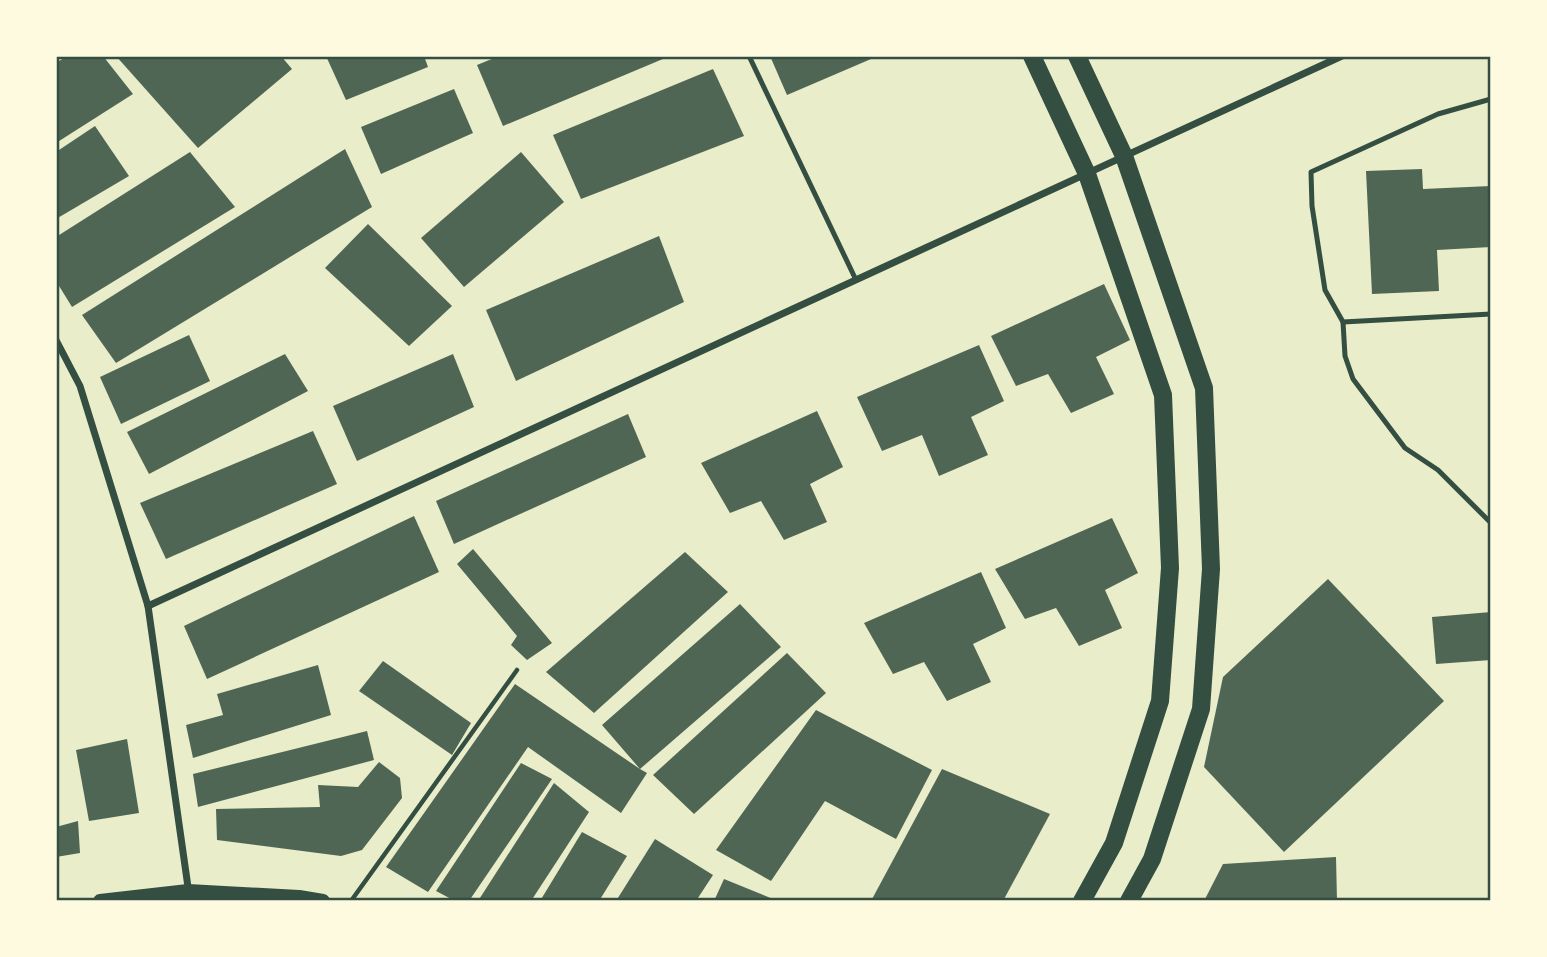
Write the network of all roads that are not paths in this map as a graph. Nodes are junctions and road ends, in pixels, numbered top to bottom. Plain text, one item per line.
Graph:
1 (749, 56) edge
2 (1032, 56) edge
3 (1077, 56) edge
4 (1342, 56) edge
5 (1491, 99) edge
6 (1124, 156) junction
7 (1087, 174) junction
8 (856, 279) junction
9 (1491, 314) edge
10 (1343, 322) junction
11 (56, 340) edge
12 (1491, 523) edge
13 (148, 606) junction
14 (189, 896) edge
15 (100, 901) edge
16 (323, 901) edge
17 (1082, 901) edge
18 (1129, 901) edge

1 - 8 lane
2 - 7 main road
3 - 6 main road
4 - 6 street
5 - 10 lane
6 - 7 street
6 - 18 main road
7 - 8 street
7 - 17 main road
8 - 13 street
9 - 10 lane
10 - 12 lane
11 - 13 street
13 - 14 street
14 - 15 main road
14 - 16 main road

